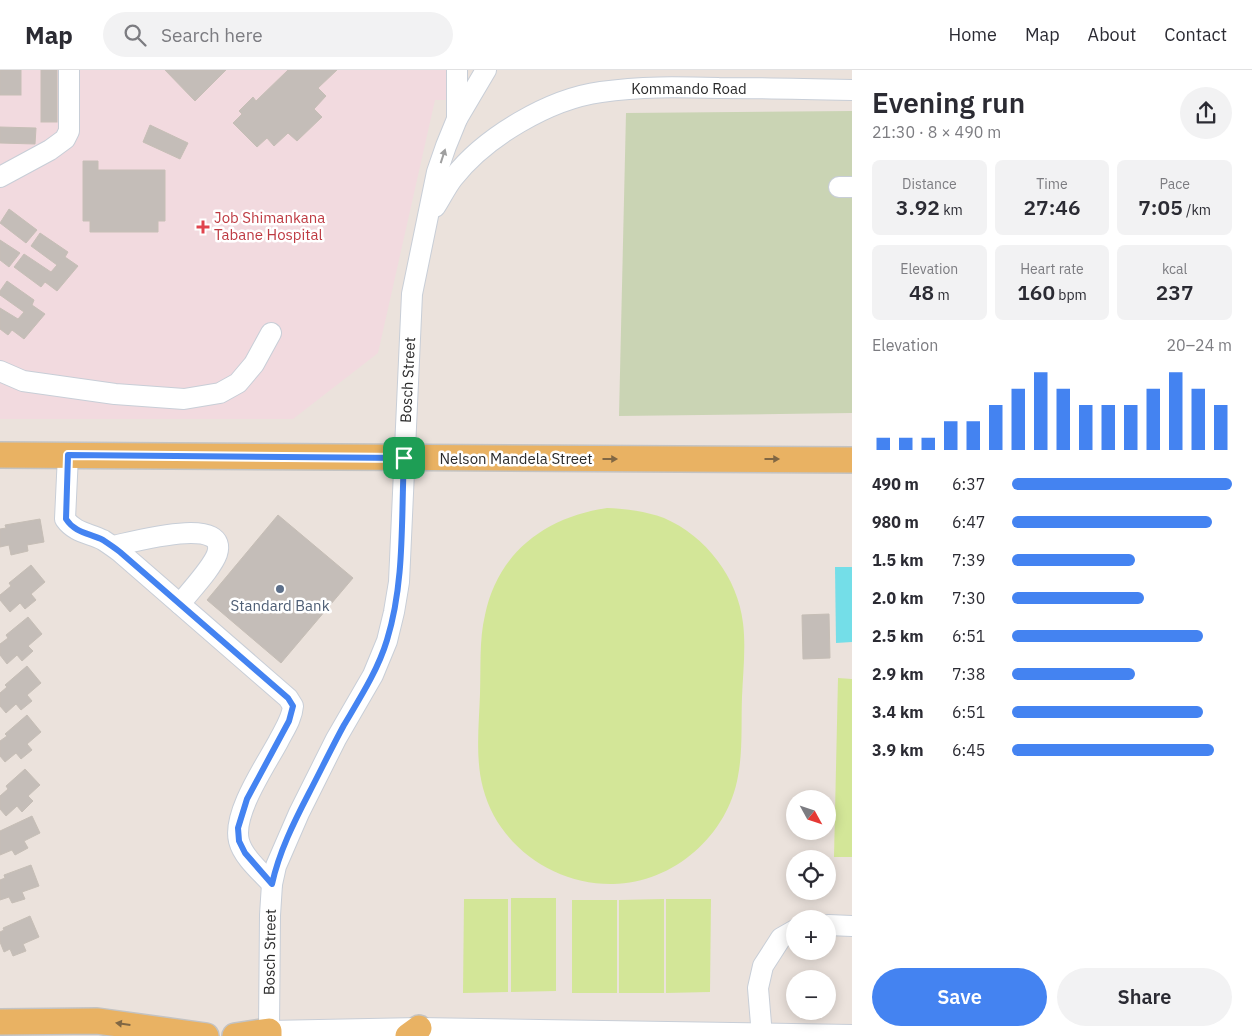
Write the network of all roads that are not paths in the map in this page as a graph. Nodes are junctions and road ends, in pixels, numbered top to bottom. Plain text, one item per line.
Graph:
1 (69, 70) edge
2 (457, 70) edge
3 (486, 70) edge
4 (852, 90) edge
5 (457, 119) junction
6 (0, 177) edge
7 (427, 220) junction
8 (271, 334) dead end
9 (0, 371) edge
10 (0, 455) edge
11 (68, 455) junction
12 (404, 458) junction
13 (852, 460) edge
14 (112, 546) junction
15 (180, 604) junction
16 (272, 884) junction
17 (836, 925) edge
18 (852, 926) edge
19 (786, 935) edge
20 (0, 1022) edge
21 (413, 1032) edge
22 (269, 1034) edge
23 (762, 1035) edge
24 (852, 1035) edge
25 (206, 1036) edge
26 (235, 1036) edge

1 - 6 street
2 - 5 street
3 - 5 street, Bosch Street
4 - 7 street, Kommando Road
7 -> 5 street, Bosch Street
7 - 12 street, Bosch Street
8 - 9 street
10 - 11 main road, Nelson Mandela Street
11 - 12 main road, Nelson Mandela Street
11 - 14 street
12 -> 13 main road, Nelson Mandela Street
12 - 16 street, Bosch Street
14 - 15 street
14 - 15 street
15 - 16 street
16 - 22 street, Bosch Street
17 - 18 street
19 - 23 street
25 -> 20 main road
21 - 22 street
21 - 23 street
22 - 26 main road
23 - 24 street

